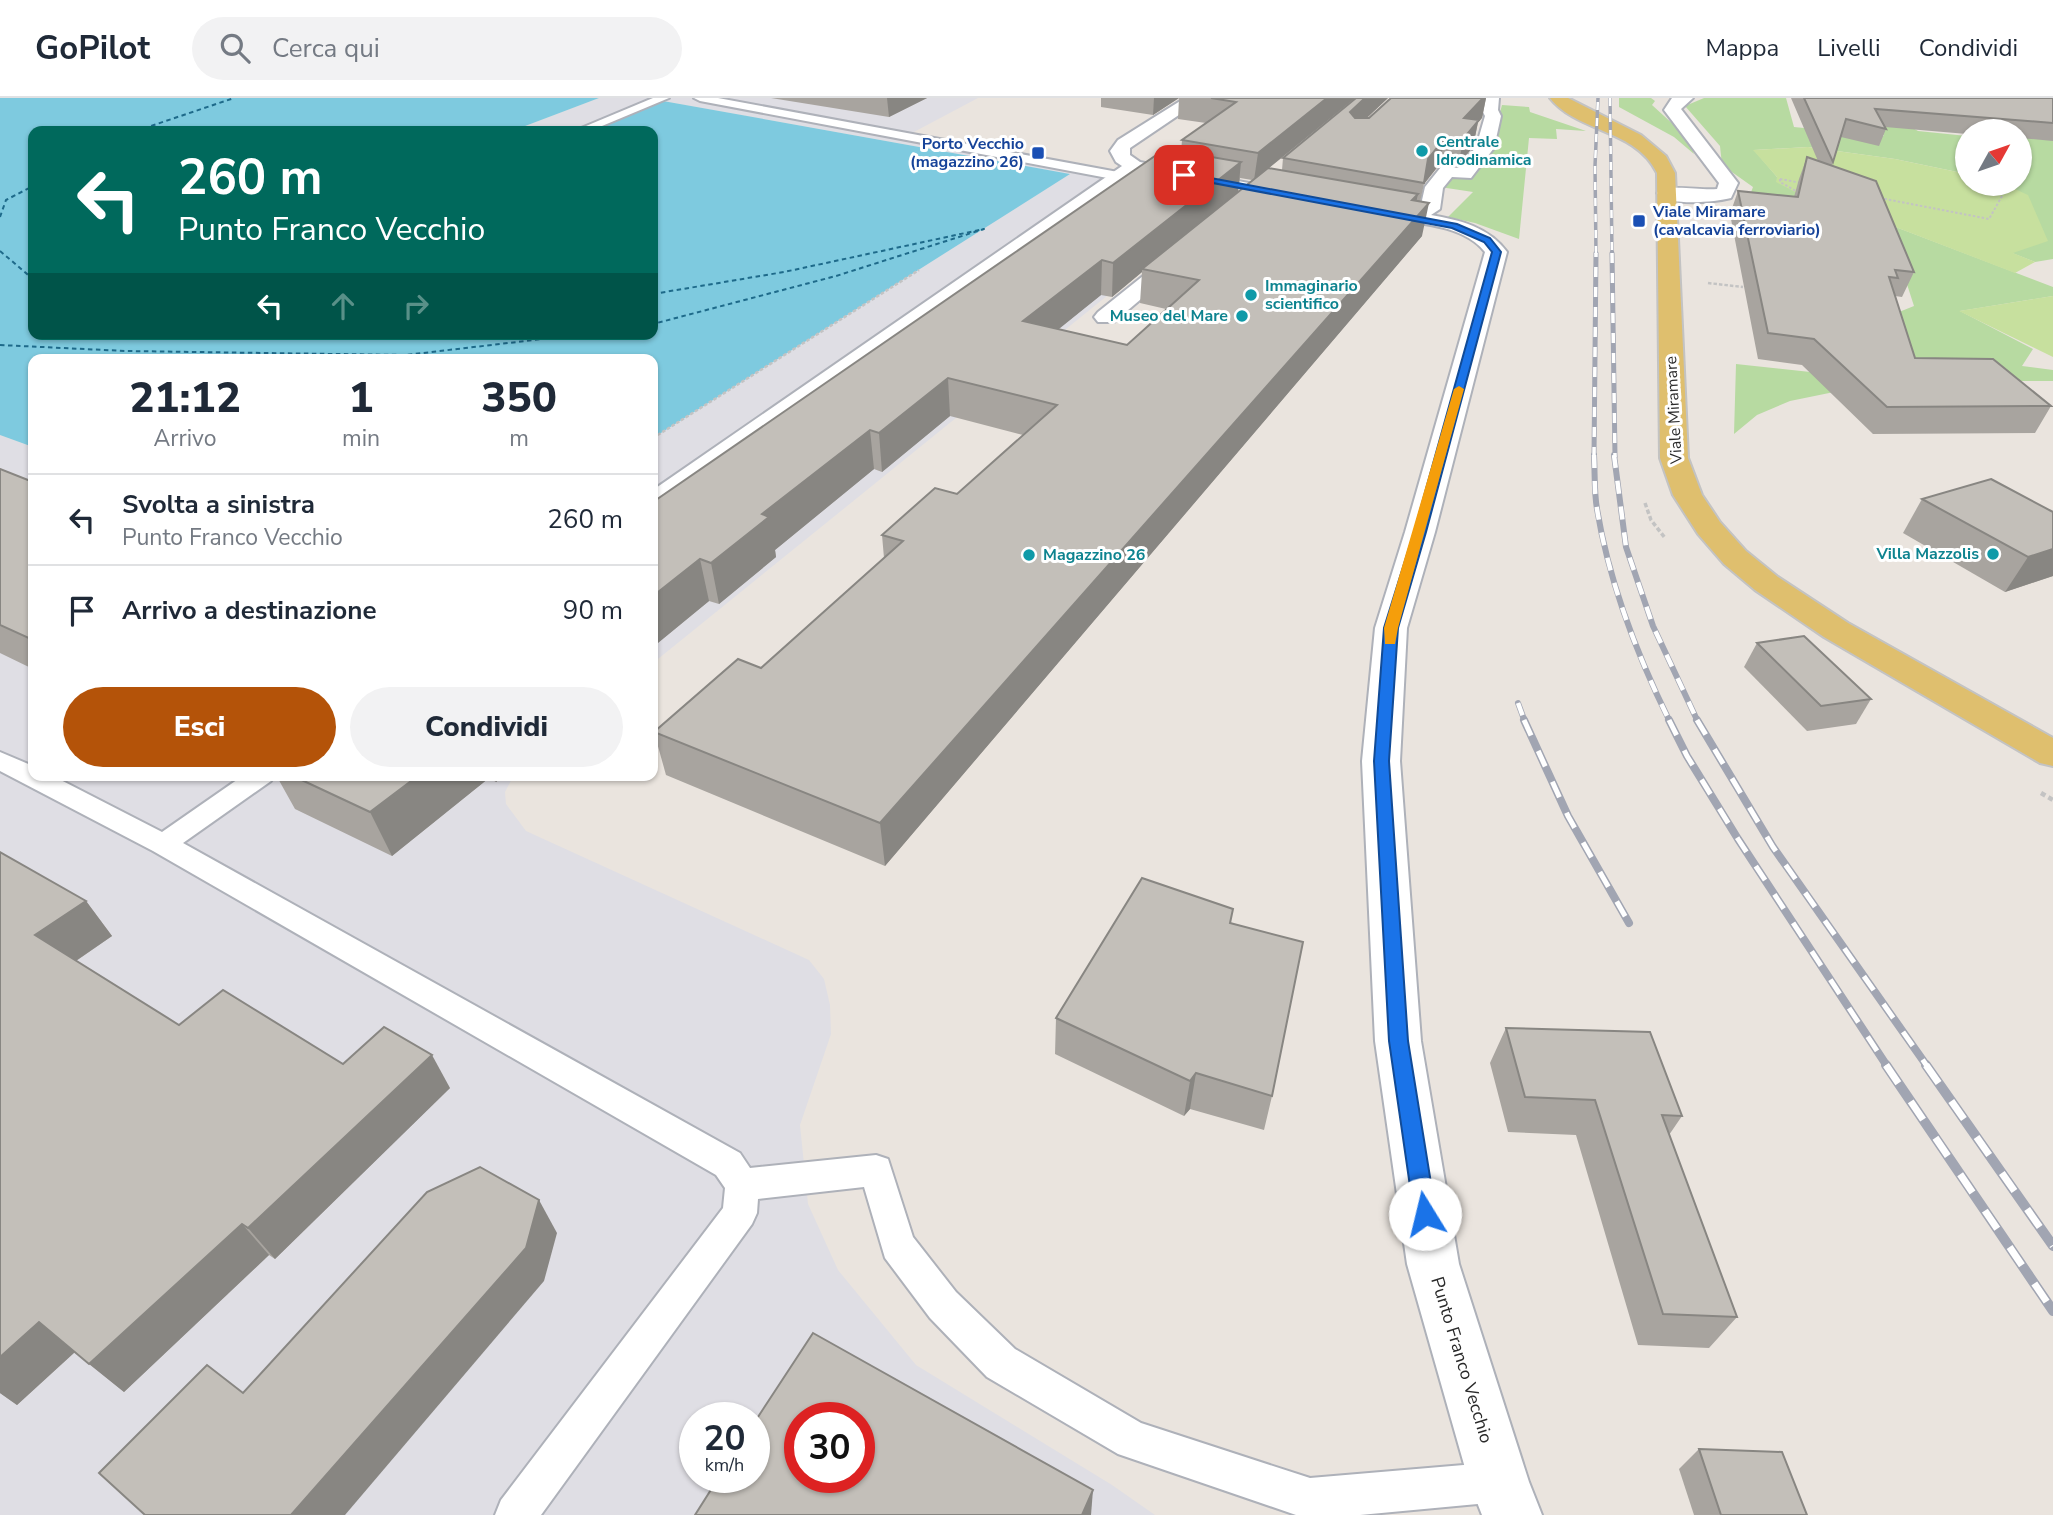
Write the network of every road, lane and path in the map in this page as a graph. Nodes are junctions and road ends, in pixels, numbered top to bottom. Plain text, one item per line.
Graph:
1 (663, 98) edge
2 (701, 98) edge
3 (1196, 98) edge
4 (1558, 98) edge
5 (1685, 98) edge
6 (1490, 104) edge
7 (593, 126) edge
8 (1126, 171) junction
9 (1278, 173) edge
10 (1806, 184) edge
11 (1258, 190) junction
12 (1667, 193) junction
13 (1311, 194) edge
14 (1801, 194) edge
15 (1871, 196) edge
16 (2002, 196) edge
17 (1239, 206) edge
18 (1192, 246) edge
19 (925, 266) dead end
20 (1708, 283) dead end
21 (1743, 287) dead end
22 (1106, 317) dead end
23 (658, 435) edge
24 (658, 499) edge
25 (2053, 754) edge
26 (0, 760) edge
27 (28, 774) edge
28 (41, 781) edge
29 (253, 781) edge
30 (163, 844) junction
31 (742, 1185) junction
32 (1506, 1498) edge
33 (516, 1515) edge

1 - 7 lane
2 - 8 lane
3 - 8 street
4 - 12 main road, Viale Miramare
5 - 12 street
6 - 32 street, Punto Franco Vecchio
8 - 11 street
8 - 24 street
9 - 11 street
10 - 14 path
11 - 13 street
11 - 17 street
12 - 25 main road, Viale Miramare
15 - 16 path
18 - 22 street
19 - 23 path
20 - 21 path
26 - 27 lane
28 - 30 lane
29 - 30 lane
30 - 31 lane
31 - 32 lane
31 - 33 lane

